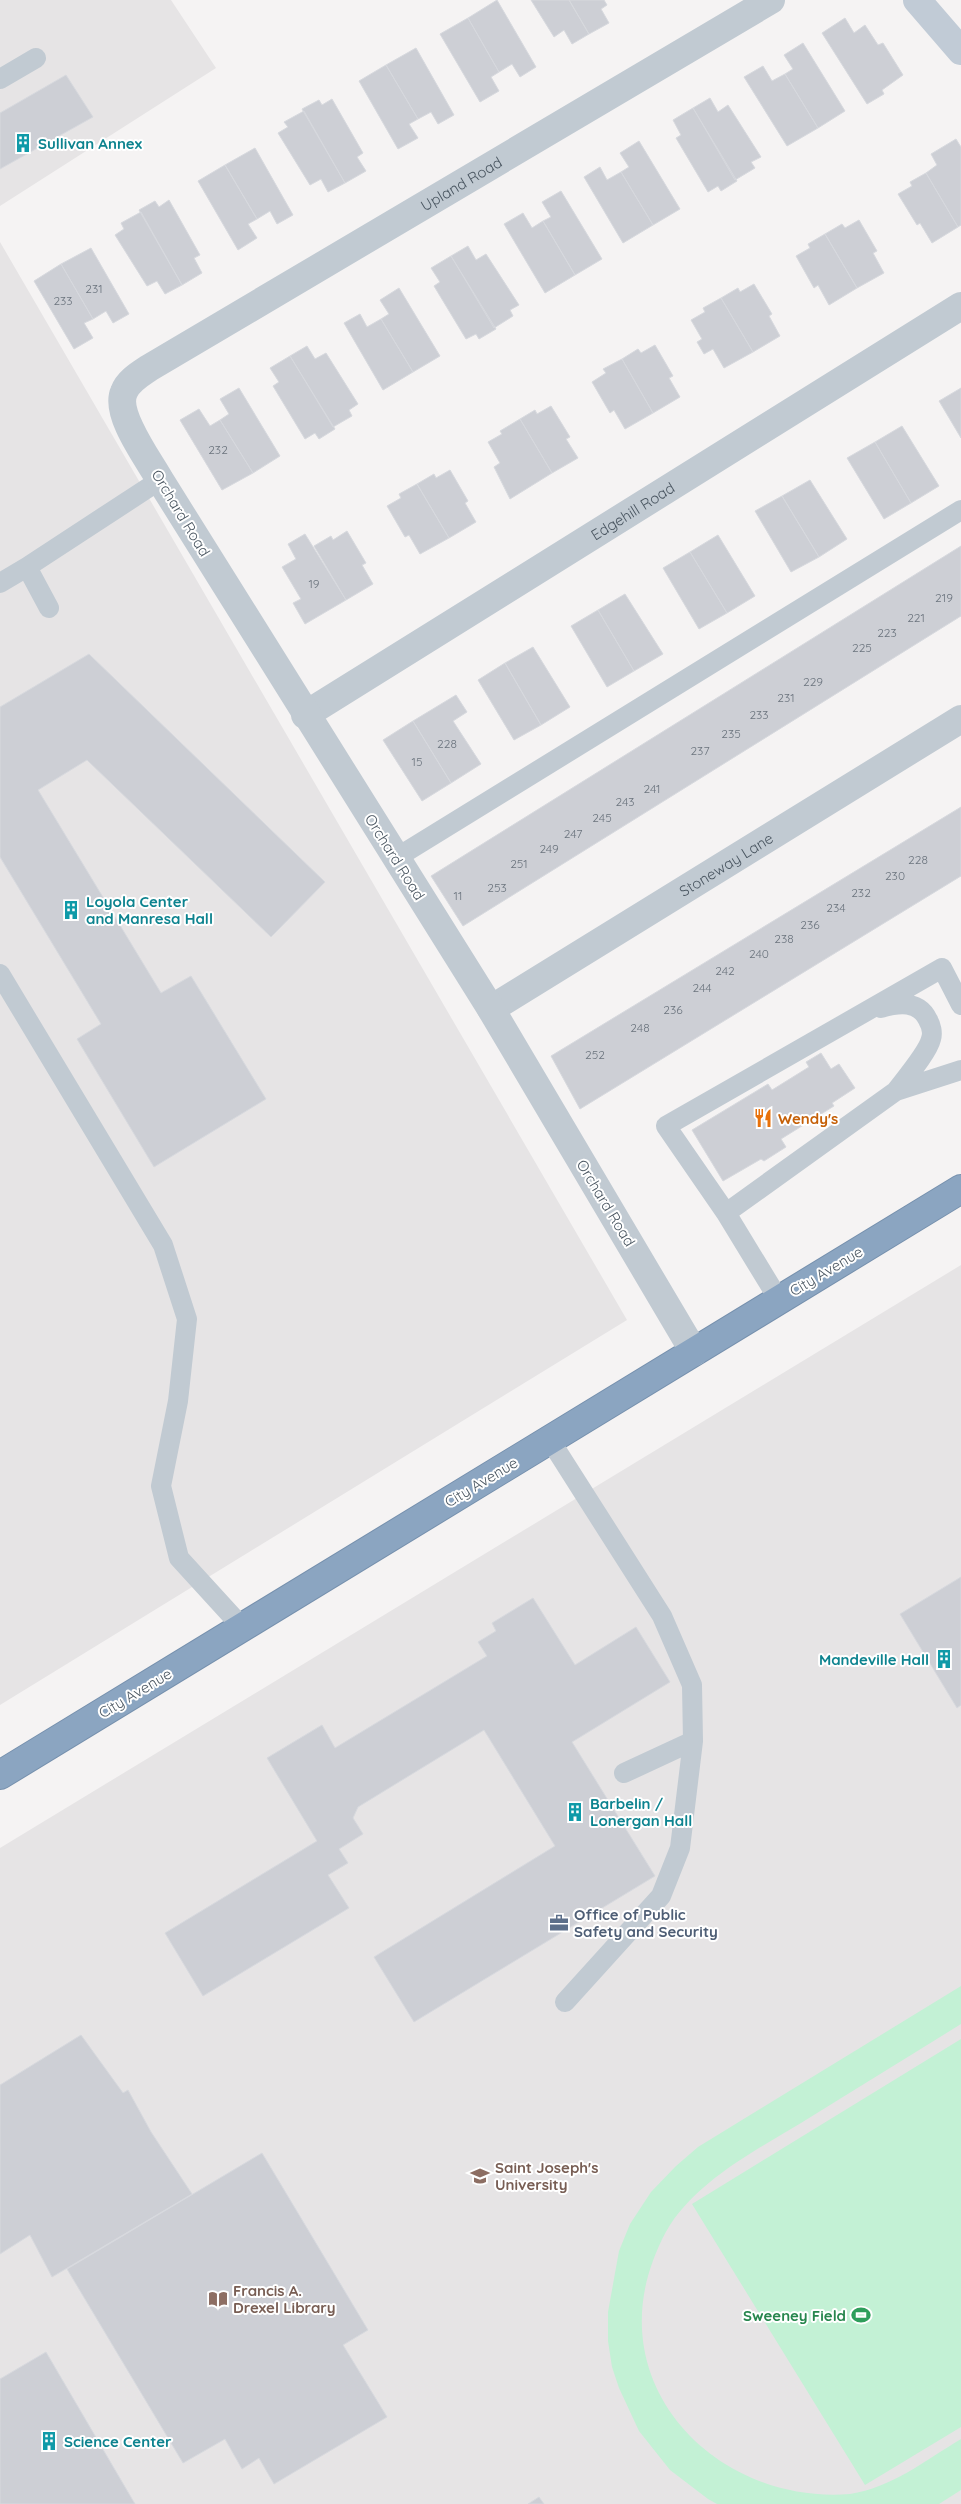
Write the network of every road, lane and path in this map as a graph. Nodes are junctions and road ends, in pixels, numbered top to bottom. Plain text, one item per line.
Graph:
1 (771, 0) edge
2 (917, 0) edge
3 (961, 51) edge
4 (36, 58) dead end
5 (0, 79) edge
6 (961, 306) edge
7 (149, 368) joint
8 (160, 480) junction
9 (961, 510) edge
10 (27, 567) junction
11 (0, 583) edge
12 (49, 608) dead end
13 (305, 715) junction
14 (961, 720) edge
15 (396, 858) junction
16 (0, 974) edge
17 (961, 1005) edge
18 (491, 1009) junction
19 (863, 1013) junction
20 (961, 1070) edge
21 (896, 1091) junction
22 (961, 1189) edge
23 (726, 1214) junction
24 (779, 1300) junction
25 (694, 1352) junction
26 (550, 1440) junction
27 (242, 1627) junction
28 (693, 1741) junction
29 (624, 1773) dead end
30 (0, 1775) edge
31 (565, 2002) dead end

1 - 7 street, Upland Road
2 - 3 main road
4 - 5 lane
6 - 13 street, Edgehill Road
7 - 8 street, Orchard Road
8 - 10 lane
8 - 13 street, Orchard Road
9 - 15 lane
10 - 11 lane
10 - 12 lane
13 - 15 street, Orchard Road
14 - 18 street, Stoneway Lane
15 - 18 street, Orchard Road
16 - 27 lane
17 - 19 lane
18 - 25 street, Orchard Road
19 - 21 lane
19 - 23 lane
20 - 21 lane
21 - 23 lane
22 - 24 highway, City Avenue
23 - 24 lane
24 - 25 highway, City Avenue
25 - 26 highway, City Avenue
26 - 27 highway, City Avenue
26 - 28 lane
27 - 30 highway, City Avenue
28 - 29 lane
28 - 31 lane

